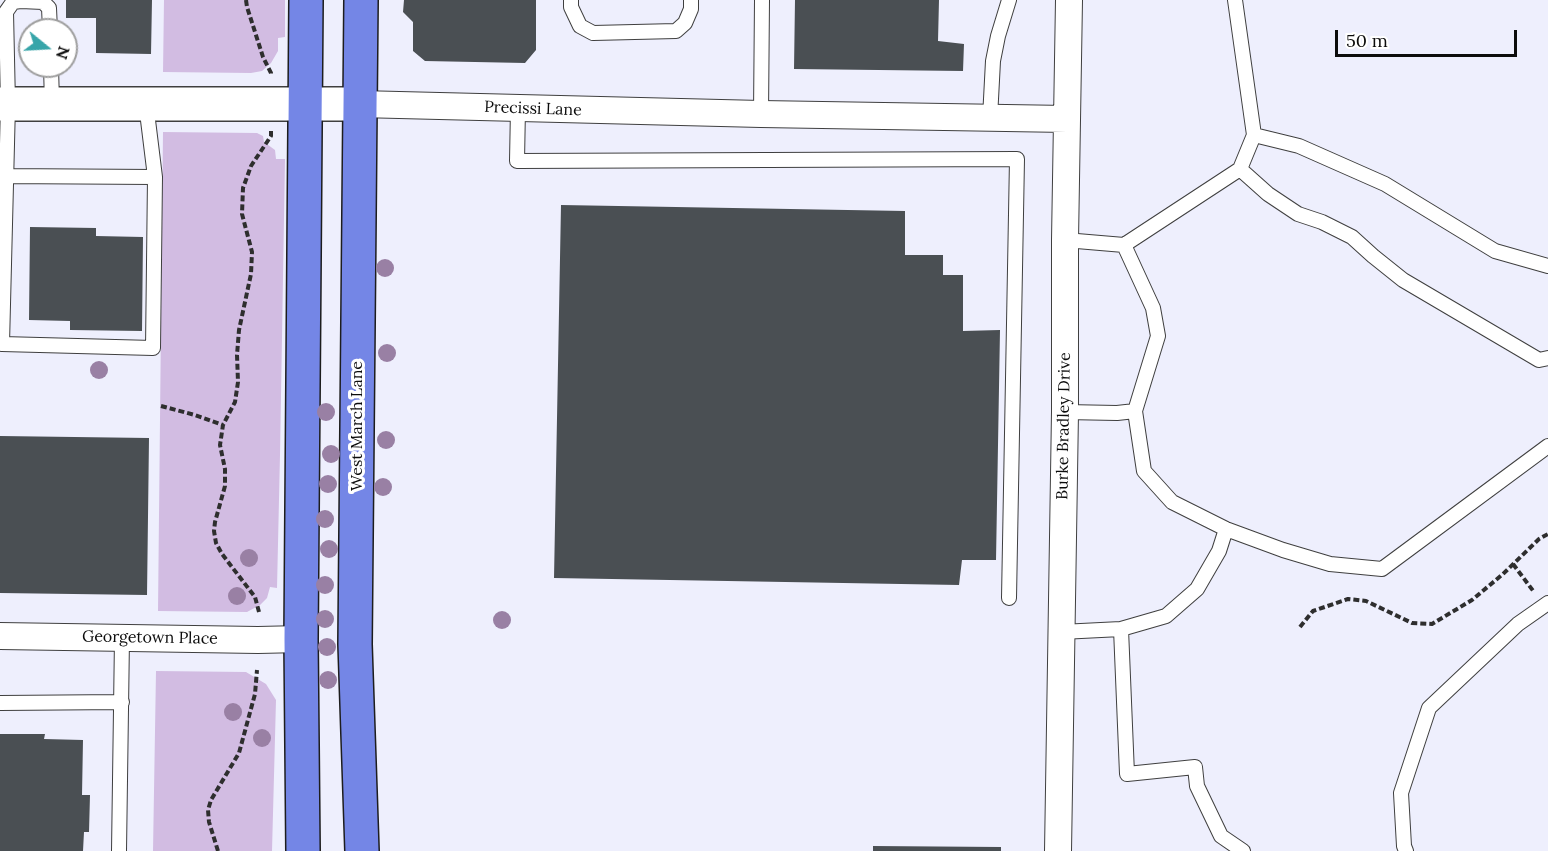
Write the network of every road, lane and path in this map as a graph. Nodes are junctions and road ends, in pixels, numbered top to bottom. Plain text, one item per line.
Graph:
1 (246, 0) edge
2 (306, 0) edge
3 (361, 0) edge
4 (571, 0) edge
5 (692, 0) edge
6 (762, 0) edge
7 (1009, 0) edge
8 (1069, 0) edge
9 (1235, 0) edge
10 (49, 18) edge
11 (51, 78) edge
12 (4, 104) edge
13 (52, 104) junction
14 (146, 104) junction
15 (305, 104) junction
16 (359, 104) junction
17 (271, 105) junction
18 (518, 108) junction
19 (761, 114) junction
20 (990, 118) junction
21 (1067, 119) junction
22 (1254, 135) junction
23 (1240, 169) junction
24 (3, 176) edge
25 (154, 177) junction
26 (1065, 240) junction
27 (1124, 245) junction
28 (2, 266) edge
29 (1548, 266) edge
30 (1548, 358) edge
31 (161, 406) dead end
32 (1136, 411) junction
33 (1065, 412) junction
34 (223, 425) junction
35 (1548, 446) edge
36 (1226, 529) junction
37 (1548, 534) edge
38 (1513, 564) junction
39 (1535, 593) dead end
40 (1010, 598) dead end
41 (1548, 603) edge
42 (259, 612) dead end
43 (1299, 627) dead end
44 (1121, 629) junction
45 (1061, 632) junction
46 (0, 636) edge
47 (122, 638) junction
48 (301, 639) junction
49 (257, 670) dead end
50 (122, 702) junction
51 (0, 703) edge
52 (119, 851) edge
53 (218, 851) edge
54 (303, 851) edge
55 (362, 851) edge
56 (1058, 851) edge
57 (1244, 851) edge
58 (1406, 851) edge

1 - 17 path
2 - 15 main road
3 - 16 main road, West March Lane
4 - 5 lane
6 - 19 lane
7 - 20 lane
8 - 21 street, Burke Bradley Drive
9 - 22 lane
10 - 12 lane
11 - 13 lane
12 - 13 street, Precissi Lane
12 - 24 lane
13 - 14 street, Precissi Lane
14 - 17 street, Precissi Lane
14 - 25 lane
15 - 16 street, Precissi Lane
15 - 17 street, Precissi Lane
15 - 48 main road
16 - 18 street, Precissi Lane
16 - 55 main road, West March Lane
17 - 34 path
18 - 19 street, Precissi Lane
18 - 40 lane
19 - 20 street, Precissi Lane
20 - 21 street, Precissi Lane
21 - 26 street, Burke Bradley Drive
22 - 23 lane
22 - 29 lane
23 - 27 lane
23 - 30 lane
24 - 25 lane
24 - 28 lane
25 - 28 lane
26 - 27 lane
26 - 33 street, Burke Bradley Drive
27 - 32 lane
31 - 34 path
32 - 33 lane
32 - 36 lane
33 - 45 street, Burke Bradley Drive
34 - 42 path
35 - 36 lane
36 - 44 lane
37 - 38 path
38 - 39 path
38 - 43 path
41 - 58 lane
44 - 45 lane
44 - 57 lane
45 - 56 street, Burke Bradley Drive
46 - 47 street, Georgetown Place
47 - 48 street, Georgetown Place
47 - 50 lane
48 - 54 main road
49 - 53 path
50 - 51 lane
50 - 52 lane

